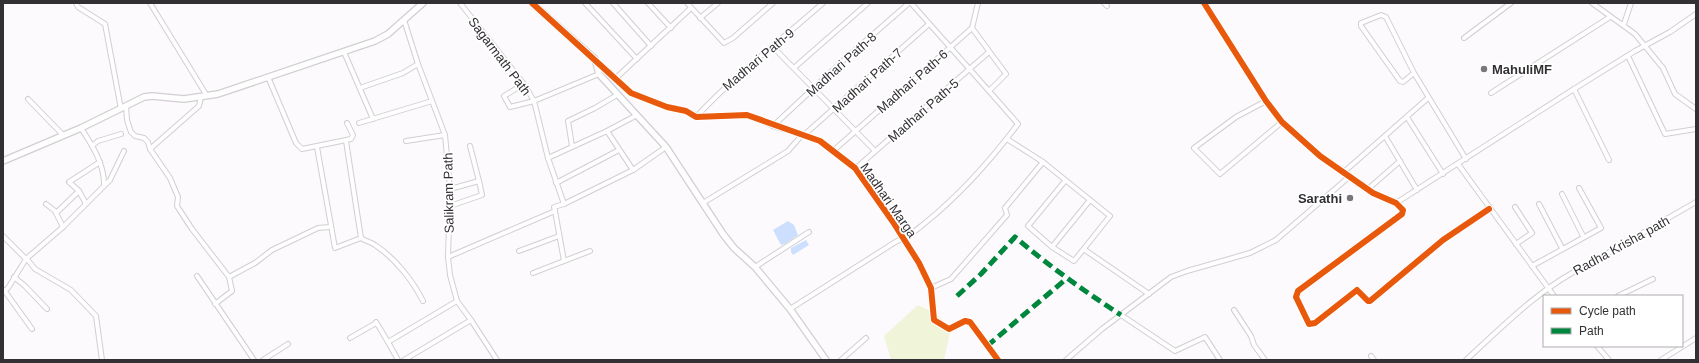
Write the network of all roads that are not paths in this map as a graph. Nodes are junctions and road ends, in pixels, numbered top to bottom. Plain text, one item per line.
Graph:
1 (76, 3) edge
2 (150, 3) edge
3 (423, 3) edge
4 (460, 3) edge
5 (532, 3) edge
6 (585, 3) edge
7 (613, 3) edge
8 (648, 3) edge
9 (687, 3) edge
10 (718, 3) edge
11 (773, 3) edge
12 (822, 3) edge
13 (868, 3) edge
14 (910, 3) edge
15 (978, 3) edge
16 (1204, 3) edge
17 (1511, 3) edge
18 (1592, 3) edge
19 (1631, 3) edge
20 (691, 8) junction
21 (1696, 14) edge
22 (1610, 17) junction
23 (700, 18) junction
24 (404, 20) junction
25 (929, 24) junction
26 (1624, 24) junction
27 (671, 28) junction
28 (972, 28) junction
29 (1464, 38) dead end
30 (651, 46) junction
31 (1646, 46) junction
32 (774, 47) junction
33 (951, 47) junction
34 (344, 52) junction
35 (989, 52) junction
36 (1628, 56) junction
37 (595, 59) junction
38 (637, 59) junction
39 (418, 64) junction
40 (795, 67) junction
41 (970, 69) junction
42 (1414, 73) junction
43 (599, 74) junction
44 (268, 77) junction
45 (616, 78) junction
46 (524, 84) junction
47 (360, 88) junction
48 (813, 88) junction
49 (1574, 89) junction
50 (988, 91) junction
51 (1491, 93) dead end
52 (617, 95) junction
53 (204, 97) junction
54 (1428, 98) junction
55 (28, 99) dead end
56 (1266, 100) junction
57 (432, 101) junction
58 (534, 101) junction
59 (123, 107) junction
60 (1696, 109) edge
61 (834, 110) junction
62 (637, 115) junction
63 (696, 116) junction
64 (1407, 117) junction
65 (373, 119) junction
66 (1282, 122) junction
67 (347, 123) dead end
68 (359, 124) dead end
69 (773, 126) junction
70 (81, 128) junction
71 (1696, 129) edge
72 (854, 130) junction
73 (607, 131) junction
74 (121, 134) dead end
75 (446, 135) junction
76 (803, 135) junction
77 (63, 136) junction
78 (1385, 136) junction
79 (1008, 139) junction
80 (346, 141) junction
81 (406, 141) dead end
82 (92, 145) junction
83 (470, 146) dead end
84 (572, 146) junction
85 (317, 147) junction
86 (666, 147) junction
87 (150, 149) junction
88 (619, 150) junction
89 (833, 150) junction
90 (124, 151) dead end
91 (875, 151) junction
92 (548, 158) junction
93 (1466, 159) junction
94 (1608, 160) dead end
95 (3, 161) edge
96 (1400, 161) junction
97 (100, 162) junction
98 (1043, 162) junction
99 (1458, 164) junction
100 (856, 168) junction
101 (633, 170) junction
102 (1345, 171) junction
103 (1443, 174) junction
104 (1350, 176) junction
105 (479, 181) junction
106 (1065, 181) junction
107 (556, 183) junction
108 (104, 186) junction
109 (1579, 188) dead end
110 (450, 189) junction
111 (1368, 189) junction
112 (1417, 190) junction
113 (79, 191) junction
114 (1562, 194) dead end
115 (1090, 200) junction
116 (1696, 202) edge
117 (703, 203) junction
118 (1396, 203) junction
119 (46, 204) dead end
120 (86, 204) junction
121 (564, 204) junction
122 (1539, 204) dead end
123 (450, 206) junction
124 (1515, 207) dead end
125 (1489, 209) junction
126 (554, 211) junction
127 (56, 213) junction
128 (63, 227) junction
129 (330, 227) junction
130 (809, 232) dead end
131 (3, 236) edge
132 (560, 236) junction
133 (1583, 236) junction
134 (361, 238) junction
135 (905, 239) junction
136 (1516, 244) junction
137 (1052, 247) junction
138 (1562, 248) junction
139 (1085, 250) junction
140 (519, 251) dead end
141 (590, 251) dead end
142 (448, 257) junction
143 (26, 259) junction
144 (564, 261) junction
145 (755, 266) junction
146 (1532, 266) junction
147 (533, 273) dead end
148 (197, 276) dead end
149 (14, 277) junction
150 (229, 277) junction
151 (1653, 279) dead end
152 (931, 288) junction
153 (1548, 290) junction
154 (4, 291) edge
155 (1149, 294) junction
156 (1553, 295) edge
157 (1620, 295) edge
158 (423, 301) dead end
159 (456, 301) junction
160 (215, 304) junction
161 (47, 309) dead end
162 (790, 309) junction
163 (1234, 310) dead end
164 (1121, 315) junction
165 (471, 320) junction
166 (32, 328) dead end
167 (350, 338) dead end
168 (866, 338) dead end
169 (1696, 338) edge
170 (388, 342) junction
171 (288, 344) dead end
172 (1683, 346) edge
173 (1598, 347) edge
174 (1682, 347) edge
175 (102, 360) edge
176 (254, 360) edge
177 (263, 360) edge
178 (398, 360) edge
179 (404, 360) edge
180 (496, 360) edge
181 (826, 360) edge
182 (841, 360) edge
183 (998, 360) edge
184 (1066, 360) edge
185 (1220, 360) edge
186 (1265, 360) edge
187 (1466, 360) edge
188 (1609, 360) edge
189 (1661, 360) edge

1 - 59 street
2 - 53 street
3 - 24 street
4 - 46 street, Sagarmath Path
5 - 37 street
6 - 38 street
7 - 30 street
8 - 27 street
9 - 20 street
10 - 23 street
11 - 23 street
12 - 32 street, Madhari Path-9
13 - 40 street
14 - 25 street
14 - 48 street, Madhari Path-8
15 - 28 street
16 - 56 street
17 - 29 street
18 - 22 street
19 - 26 street
20 - 23 street
20 - 27 street
21 - 31 street
22 - 26 street
22 - 51 street
24 - 34 street
24 - 39 street, Salikram Path
25 - 33 street
25 - 61 street, Madhari Path-7
26 - 31 street
27 - 30 street
28 - 33 street, Madhari Path-6
28 - 35 street
30 - 38 street
31 - 36 street
31 - 60 street
32 - 40 street
32 - 63 street, Madhari Path-9
33 - 41 street
33 - 72 street, Madhari Path-6
34 - 44 street
34 - 47 street
35 - 41 street, Madhari Path-5
35 - 50 street
36 - 49 street
36 - 71 street
37 - 43 street
37 - 45 street, Madhari Marga
38 - 45 street
39 - 47 street
39 - 57 street, Salikram Path
40 - 48 street
41 - 50 street
41 - 91 street, Madhari Path-5
42 - 42 street
42 - 54 street
43 - 52 street
43 - 58 street
44 - 53 street
44 - 85 street
45 - 63 street, Madhari Marga
46 - 58 street, Sagarmath Path
46 - 58 street
47 - 65 street
48 - 61 street
48 - 69 street, Madhari Path-8
49 - 93 street
49 - 94 street
50 - 79 street
52 - 62 street
52 - 84 street
53 - 59 street
53 - 87 street
54 - 64 street
54 - 93 street
55 - 77 street
56 - 66 street
56 - 66 street
57 - 65 street
57 - 75 street, Salikram Path
58 - 92 street, Sagarmath Path
59 - 70 street
59 - 87 street
61 - 72 street
61 - 76 street, Madhari Path-7
62 - 73 street
62 - 86 street
63 - 69 street, Madhari Marga
64 - 78 street
64 - 103 street
65 - 68 street
66 - 102 street
67 - 80 street
69 - 76 street, Madhari Marga
70 - 77 street
70 - 82 street
72 - 89 street, Madhari Path-6
72 - 91 street
73 - 84 street
73 - 88 street
74 - 82 street
75 - 81 street
75 - 110 street, Salikram Path
76 - 89 street, Madhari Marga
76 - 117 street, Madhari Path-7
77 - 95 street
78 - 96 street
78 - 102 street
79 - 98 street
79 - 135 street
80 - 85 street
80 - 134 street
82 - 97 street
83 - 105 street
84 - 92 street
85 - 129 street
86 - 101 street
86 - 117 street
87 - 150 street
88 - 101 street
88 - 107 street
89 - 100 street, Madhari Marga
90 - 108 street
91 - 100 street, Madhari Path-5
92 - 107 street, Sagarmath Path
93 - 99 street
96 - 111 street
96 - 112 street
97 - 108 street
97 - 113 street
98 - 106 street
98 - 152 street
99 - 103 street
99 - 125 street
100 - 135 street, Madhari Marga
101 - 121 street
102 - 104 street
103 - 112 street
104 - 111 street
104 - 155 street
105 - 110 street
105 - 123 street
106 - 115 street
106 - 137 street
107 - 121 street, Sagarmath Path
108 - 120 street
109 - 133 street
110 - 123 street, Salikram Path
111 - 118 street
112 - 118 street
113 - 120 street
113 - 127 street
114 - 133 street
115 - 137 street
115 - 139 street
116 - 153 street, Radha Krisha path
117 - 145 street
118 - 125 street
119 - 127 street
120 - 128 street
121 - 126 street
122 - 138 street
123 - 142 street, Salikram Path
124 - 136 street
125 - 136 street
126 - 132 street
126 - 142 street
127 - 128 street
128 - 143 street
129 - 134 street
129 - 150 street
130 - 145 street
131 - 143 street
132 - 140 street
132 - 144 street
133 - 138 street
134 - 158 street
135 - 152 street, Madhari Marga
135 - 162 street
136 - 146 street
137 - 139 street
138 - 146 street
139 - 155 street
141 - 144 street
142 - 159 street, Salikram Path
143 - 149 street
143 - 175 street
144 - 147 street
145 - 162 street
146 - 153 street
148 - 160 street
149 - 154 street
149 - 161 street
150 - 160 street
151 - 157 street
152 - 183 street, Madhari Marga
153 - 156 street
153 - 187 street, Radha Krisha path
154 - 166 street
155 - 164 street
159 - 165 street, Salikram Path
159 - 170 street
160 - 176 street
162 - 181 street
163 - 186 street
164 - 184 street
164 - 185 street
165 - 179 street
165 - 180 street, Salikram Path
167 - 170 street
168 - 182 street
169 - 172 street
170 - 178 street
171 - 177 street
173 - 188 street
174 - 189 street

